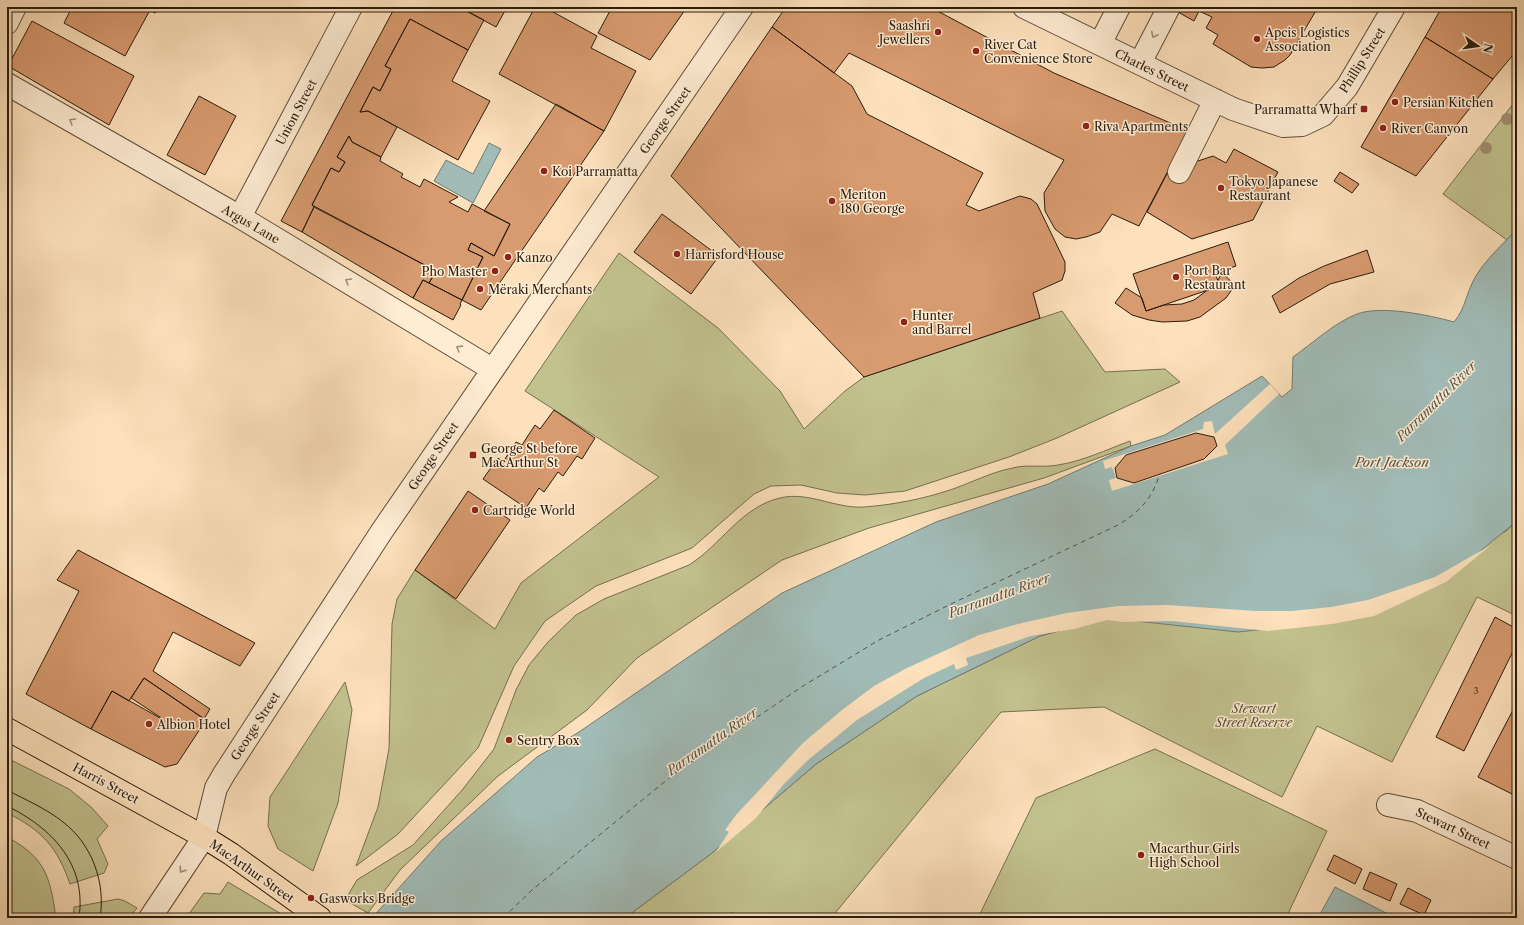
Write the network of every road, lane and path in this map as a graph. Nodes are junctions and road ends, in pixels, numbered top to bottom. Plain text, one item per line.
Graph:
1 (16, 7) edge
2 (351, 7) edge
3 (742, 7) edge
4 (1025, 7) edge
5 (1169, 7) edge
6 (1394, 7) edge
7 (1109, 10) edge
8 (7, 23) edge
9 (1093, 40) junction
10 (1140, 64) junction
11 (7, 84) edge
12 (1215, 100) junction
13 (1283, 126) joint
14 (1180, 172) dead end
15 (240, 217) junction
16 (492, 369) junction
17 (7, 729) edge
18 (1388, 805) dead end
19 (204, 837) junction
20 (1517, 858) edge
21 (150, 918) edge
22 (320, 918) edge

1 - 8 street
2 - 15 street, Union Street
3 - 16 street, George Street
4 - 9 street, Charles Street
5 -> 10 street
6 - 13 street, Phillip Street
7 - 9 street
9 - 10 street, Charles Street
10 - 12 street, Charles Street
15 -> 11 street, Argus Lane
12 - 13 street, Charles Street
12 - 14 street
16 -> 15 street, Argus Lane
16 - 19 street, George Street
17 - 19 main road, Harris Street
18 - 20 street, Stewart Street
19 -> 21 street, George Street
19 - 22 main road, MacArthur Street

